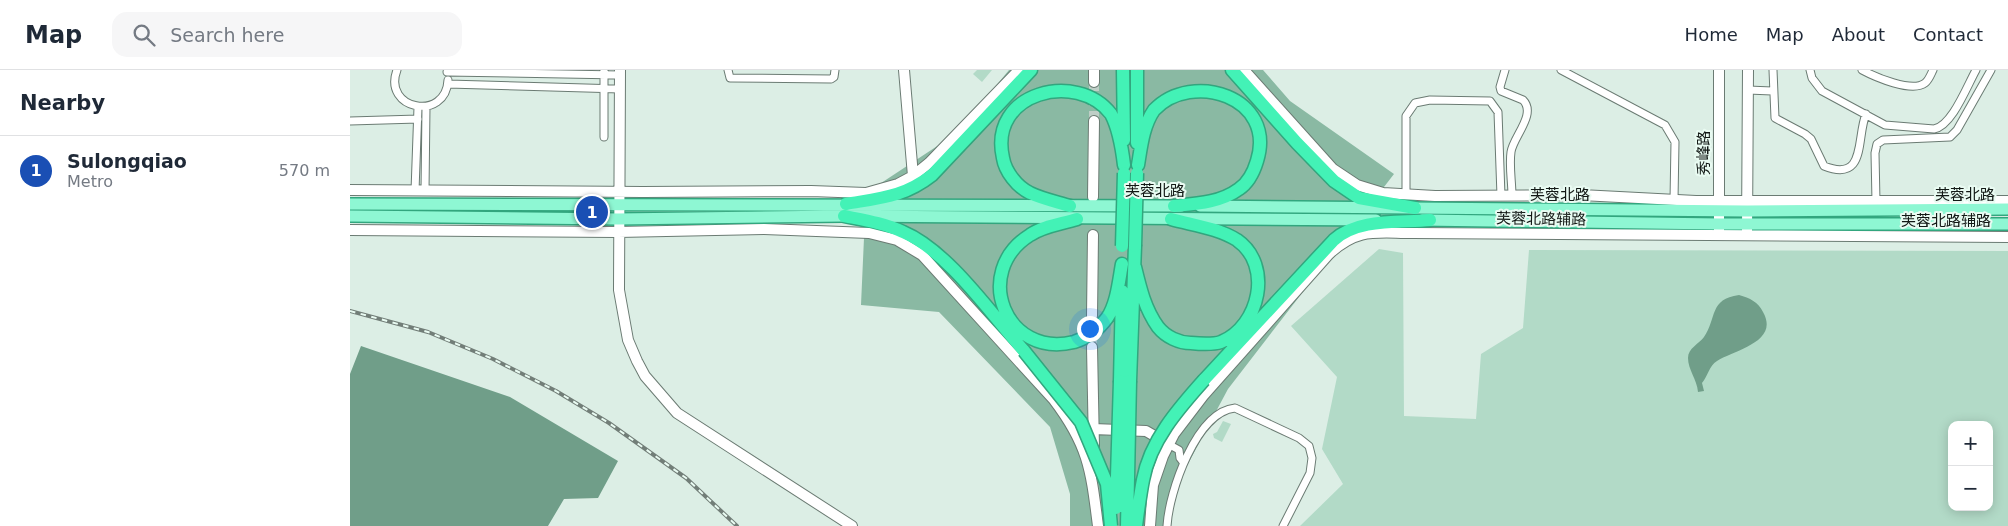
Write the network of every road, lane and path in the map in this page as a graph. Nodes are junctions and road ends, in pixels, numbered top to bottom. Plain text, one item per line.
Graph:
1 (397, 70) edge
2 (728, 70) edge
3 (807, 70) edge
4 (835, 70) edge
5 (904, 70) edge
6 (1019, 70) edge
7 (1031, 70) edge
8 (1094, 70) edge
9 (1123, 70) edge
10 (1137, 70) edge
11 (1232, 70) edge
12 (1244, 70) edge
13 (1505, 70) edge
14 (1561, 70) edge
15 (1719, 70) edge
16 (1748, 70) edge
17 (1773, 70) edge
18 (1810, 70) edge
19 (1862, 70) edge
20 (1933, 70) edge
21 (1976, 70) edge
22 (1991, 70) edge
23 (447, 71) edge
24 (604, 73) edge
25 (620, 73) edge
26 (762, 74) edge
27 (806, 80) junction
28 (1094, 82) tunnel mouth
29 (448, 84) junction
30 (604, 89) junction
31 (620, 89) junction
32 (1748, 90) junction
33 (1772, 90) junction
34 (426, 106) junction
35 (418, 107) junction
36 (1866, 114) junction
37 (418, 119) junction
38 (350, 121) edge
39 (1094, 121) tunnel mouth
40 (604, 137) dead end
41 (1131, 169) junction
42 (913, 176) junction
43 (350, 190) edge
44 (420, 191) junction
45 (1406, 196) junction
46 (1501, 196) junction
47 (1512, 196) junction
48 (1093, 197) dead end
49 (618, 198) junction
50 (1674, 200) junction
51 (2008, 200) edge
52 (1876, 202) junction
53 (350, 204) edge
54 (1070, 206) junction
55 (1719, 206) junction
56 (1747, 206) junction
57 (1415, 208) junction
58 (2008, 209) edge
59 (845, 210) junction
60 (1173, 213) junction
61 (350, 216) edge
62 (1076, 219) junction
63 (618, 220) junction
64 (1430, 220) junction
65 (2008, 224) edge
66 (350, 230) edge
67 (1719, 230) junction
68 (1747, 230) junction
69 (618, 232) junction
70 (1093, 235) dead end
71 (2008, 237) edge
72 (1129, 265) junction
73 (1092, 316) tunnel mouth
74 (1092, 346) tunnel mouth
75 (1125, 381) junction
76 (1093, 429) junction
77 (1168, 444) junction
78 (1191, 449) junction
79 (1178, 450) junction
80 (1183, 462) junction
81 (852, 526) edge
82 (1098, 526) edge
83 (1111, 526) edge
84 (1116, 526) edge
85 (1127, 526) edge
86 (1136, 526) edge
87 (1150, 526) edge
88 (1167, 526) edge
89 (1283, 526) edge

1 - 35 street
2 - 26 street
3 - 27 street
4 - 27 street
5 - 42 street
6 - 42 street
7 - 59 highway
8 - 28 street
9 - 41 highway
10 - 41 highway
11 - 57 highway
12 - 45 street, 芙蓉北路辅路
13 - 47 street
14 - 50 street
15 - 55 street, 秀峰路
16 - 32 street
17 - 33 street
18 - 36 street
19 - 20 street
21 - 36 street
22 - 52 street
23 - 24 street
23 - 29 street
24 - 25 street
24 - 30 street
25 - 31 street
26 - 27 street
29 - 30 street
29 - 34 street
30 - 31 street
30 - 40 street
31 - 49 street
32 - 33 street
32 - 56 street
33 - 36 street
34 - 35 street
34 - 44 street
35 - 37 street
37 - 38 street
37 - 44 street
39 - 48 street
41 - 54 highway
41 - 60 highway
41 - 72 highway, bridge
42 - 49 street
43 - 44 street
44 - 49 street
45 - 46 street, 芙蓉北路辅路
45 - 46 street
46 - 47 street, 芙蓉北路辅路
47 - 50 street, 芙蓉北路辅路
49 - 53 main road
49 - 59 main road
49 - 63 street
50 - 55 street, 芙蓉北路辅路
51 - 52 street, 芙蓉北路辅路
52 - 56 street, 芙蓉北路辅路
54 - 59 main road, 芙蓉北路
54 - 60 main road, 芙蓉北路
55 - 56 main road, 芙蓉北路
55 - 57 main road, 芙蓉北路
55 - 67 street, 秀峰路
56 - 58 main road, 芙蓉北路
56 - 68 street
57 - 60 main road, 芙蓉北路
59 - 62 main road, 芙蓉北路
59 - 63 main road
59 - 83 highway, bridge
60 - 62 main road, 芙蓉北路
60 - 64 main road, 芙蓉北路
60 - 72 highway
61 - 63 main road
62 - 72 highway
63 - 69 street
64 - 67 main road, 芙蓉北路
64 - 86 highway, bridge
65 - 68 main road, 芙蓉北路
66 - 69 street
67 - 68 main road, 芙蓉北路
67 - 77 street, 芙蓉北路辅路
68 - 71 street, 芙蓉北路辅路
69 - 81 street
69 - 82 street
70 - 73 street
72 - 75 highway
74 - 76 street
75 - 84 highway, bridge
75 - 85 highway, bridge
76 - 77 street
76 - 82 street
77 - 79 street
77 - 87 street, 芙蓉北路辅路
78 - 79 street
78 - 80 street
78 - 89 street
79 - 80 street
80 - 88 street

